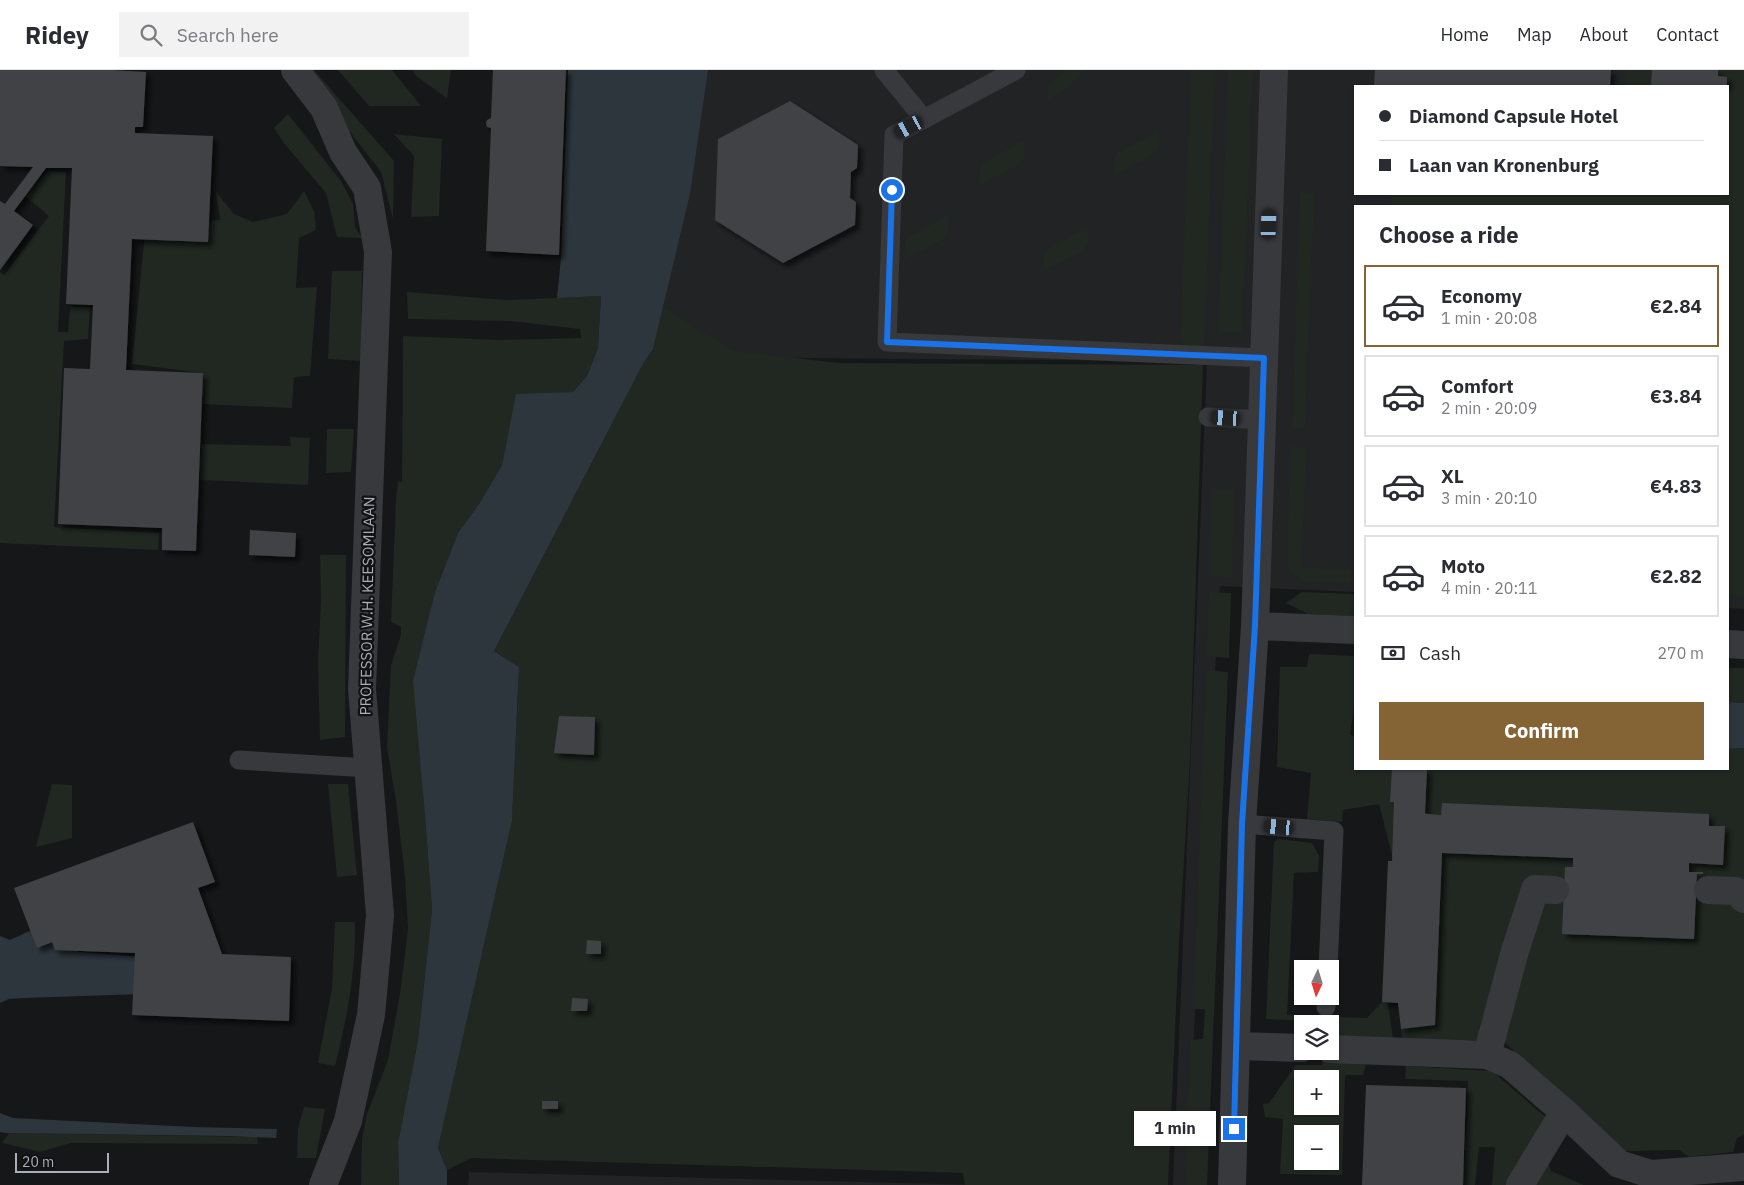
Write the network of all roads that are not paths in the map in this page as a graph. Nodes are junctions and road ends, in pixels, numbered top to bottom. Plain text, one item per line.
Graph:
1 (295, 70) edge
2 (884, 70) edge
3 (1016, 70) edge
4 (1274, 70) edge
5 (924, 119) junction
6 (1264, 358) junction
7 (1208, 417) dead end
8 (1262, 420) junction
9 (1255, 626) junction
10 (1354, 630) edge
11 (1729, 644) edge
12 (1744, 645) edge
13 (239, 760) dead end
14 (368, 768) junction
15 (1242, 824) junction
16 (1555, 890) dead end
17 (1708, 890) dead end
18 (1744, 899) edge
19 (1328, 960) edge
20 (1236, 1046) junction
21 (1294, 1048) edge
22 (1339, 1050) edge
23 (1486, 1055) junction
24 (1564, 1112) junction
25 (1744, 1167) edge
26 (1651, 1180) edge
27 (323, 1185) edge
28 (1232, 1185) edge
29 (1520, 1185) edge

1 - 14 street, PROFESSOR W.H. KEESOMLAAN
2 - 5 lane
3 - 5 lane
4 - 6 street
5 - 6 lane
6 - 8 street
7 - 8 lane
8 - 9 street
9 - 10 street
9 - 15 street
11 - 12 street
13 - 14 lane
14 - 27 street, PROFESSOR W.H. KEESOMLAAN
15 - 19 lane
15 - 20 street
16 - 23 street
17 - 18 street
20 - 21 street
20 - 28 street
22 - 23 street
23 - 24 street
24 - 26 street
24 - 29 street
25 - 26 street

